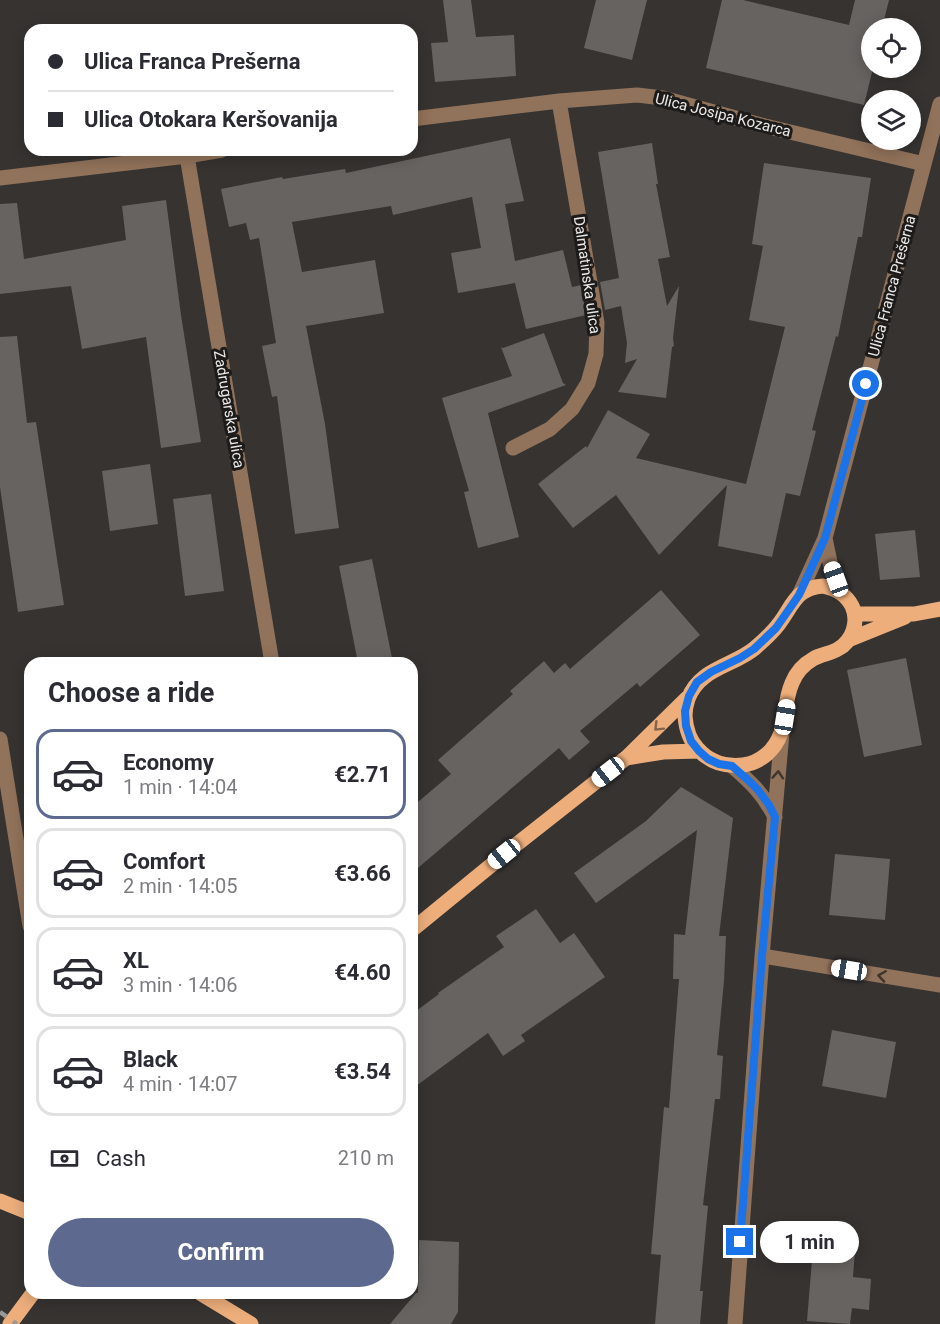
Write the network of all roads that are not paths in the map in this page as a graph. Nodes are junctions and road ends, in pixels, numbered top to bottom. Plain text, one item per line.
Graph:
1 (560, 101) junction
2 (940, 104) edge
3 (418, 118) edge
4 (187, 156) joint
5 (924, 164) junction
6 (0, 178) edge
7 (513, 448) dead end
8 (825, 538) junction
9 (840, 592) junction
10 (799, 595) junction
11 (940, 609) edge
12 (855, 614) junction
13 (914, 614) junction
14 (848, 640) junction
15 (271, 657) edge
16 (689, 696) junction
17 (782, 733) junction
18 (0, 740) edge
19 (699, 751) junction
20 (626, 758) junction
21 (732, 766) junction
22 (775, 817) junction
23 (24, 889) edge
24 (418, 925) edge
25 (762, 956) junction
26 (940, 985) edge
27 (0, 1201) edge
28 (24, 1211) edge
29 (29, 1299) edge
30 (217, 1299) edge
31 (10, 1324) edge
32 (251, 1324) edge
33 (735, 1324) edge

1 - 3 street, Ulica Josipa Kozarca
1 - 5 street, Ulica Josipa Kozarca
1 - 7 street, Dalmatinska ulica
2 - 5 street, Ulica Franca Prešerna
4 - 6 street
4 - 15 street, Zadrugarska ulica
5 - 8 street, Ulica Franca Prešerna
8 - 9 street, Ulica Franca Prešerna
8 - 10 street, Ulica Franca Prešerna
9 - 10 main road
9 - 12 main road
10 - 16 main road
11 - 13 main road
12 - 13 main road
12 - 14 main road
13 - 14 main road
14 - 17 main road
16 - 19 main road
16 -> 20 main road
17 - 21 main road
22 -> 17 street
18 - 23 street
19 - 20 main road
19 - 21 main road
20 - 24 main road
21 - 22 street
22 - 25 street
26 -> 25 street
25 - 33 street
27 - 28 main road
29 - 31 main road
30 - 32 main road

